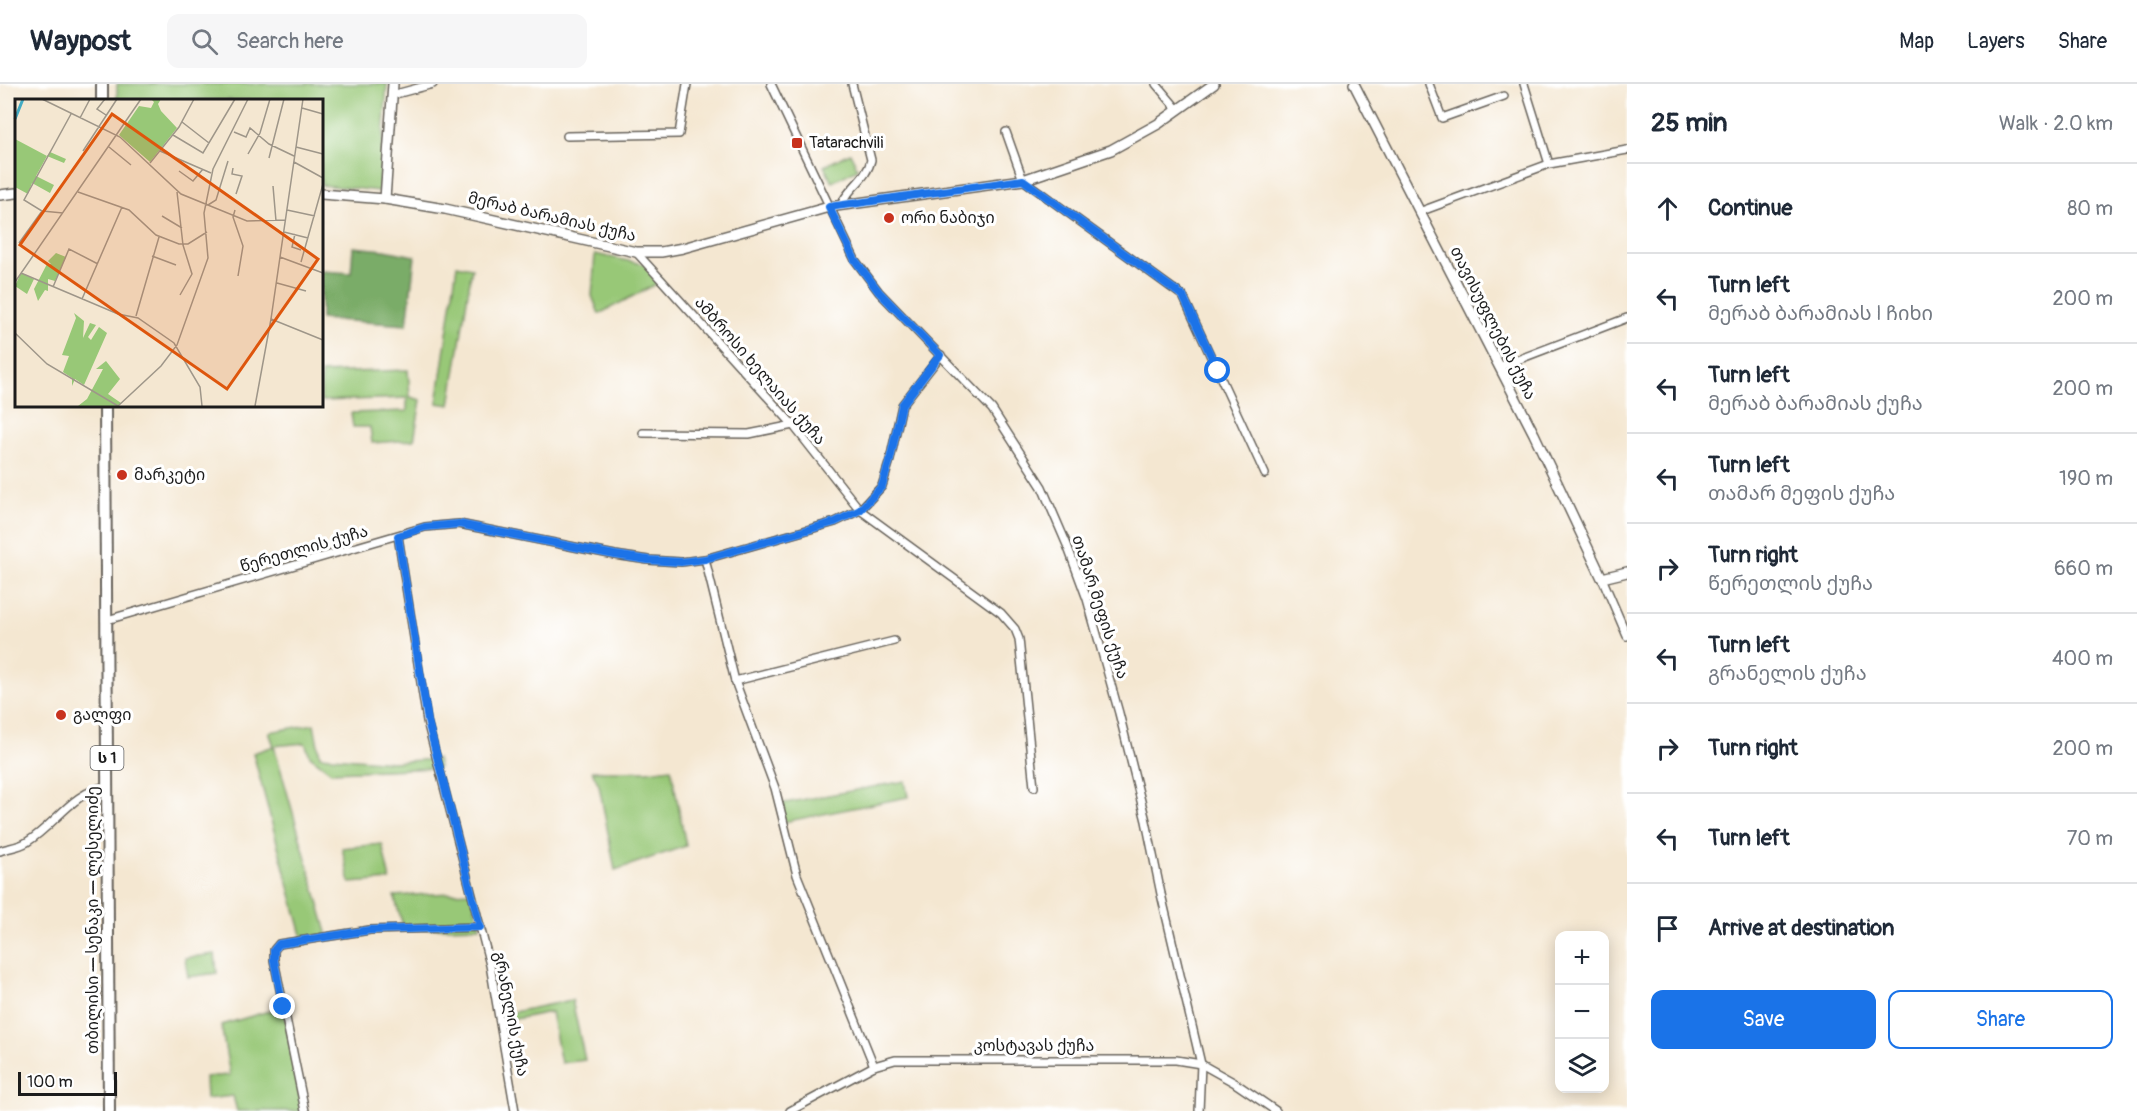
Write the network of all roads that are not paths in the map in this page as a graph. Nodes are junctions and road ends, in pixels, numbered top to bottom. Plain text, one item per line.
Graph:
1 (393, 84) edge
2 (433, 84) edge
3 (687, 84) edge
4 (771, 84) edge
5 (852, 84) edge
6 (1156, 84) edge
7 (1214, 84) edge
8 (1354, 84) edge
9 (1429, 84) edge
10 (1524, 84) edge
11 (392, 95) junction
12 (1504, 96) dead end
13 (1178, 110) junction
14 (1006, 132) dead end
15 (567, 136) dead end
16 (1627, 150) edge
17 (1549, 164) junction
18 (1023, 180) junction
19 (15, 193) edge
20 (322, 194) edge
21 (0, 195) edge
22 (385, 199) junction
23 (842, 206) junction
24 (830, 209) junction
25 (1419, 212) junction
26 (636, 252) junction
27 (1627, 318) edge
28 (940, 355) junction
29 (1499, 367) junction
30 (105, 406) edge
31 (793, 425) junction
32 (643, 433) dead end
33 (1266, 474) dead end
34 (860, 510) junction
35 (398, 536) junction
36 (705, 559) junction
37 (1627, 572) edge
38 (1602, 578) junction
39 (107, 620) junction
40 (1627, 636) edge
41 (894, 641) dead end
42 (735, 681) junction
43 (108, 786) junction
44 (1034, 787) dead end
45 (0, 851) edge
46 (480, 927) junction
47 (1201, 1064) junction
48 (874, 1065) junction
49 (109, 1111) edge
50 (305, 1111) edge
51 (516, 1111) edge
52 (790, 1111) edge
53 (1199, 1111) edge
54 (1276, 1111) edge

1 - 11 main road
2 - 11 street
3 - 15 street
4 - 24 street, თამარ მეფის ქუჩა
5 - 23 street
6 - 13 street
7 - 13 main road, მერაბ ბარამიას ქუჩა
8 - 25 main road, თავისუფლების ქუჩა
9 - 12 street
10 - 17 street
11 - 22 main road
13 - 18 main road, მერაბ ბარამიას ქუჩა
14 - 18 street
16 - 17 street
17 - 25 street
18 - 23 main road, მერაბ ბარამიას ქუჩა
18 - 33 street
19 - 21 main road
20 - 22 main road, მერაბ ბარამიას ქუჩა
22 - 26 main road, მერაბ ბარამიას ქუჩა
23 - 24 main road, მერაბ ბარამიას ქუჩა
24 - 26 main road, მერაბ ბარამიას ქუჩა
24 - 28 street, თამარ მეფის ქუჩა
25 - 29 main road, თავისუფლების ქუჩა
26 - 31 street, ამბროსი ხელაიას ქუჩა
27 - 29 street
28 - 34 street, წერეთლის ქუჩა
28 - 47 street, თამარ მეფის ქუჩა
29 - 38 main road, თავისუფლების ქუჩა
30 - 39 highway, თბილისი — სენაკი — ლესელიძე / ს 1
31 - 32 street
31 - 34 street, ამბროსი ხელაიას ქუჩა
34 - 36 street, წერეთლის ქუჩა
34 - 44 street, ამბროსი ხელაიას ქუჩა
35 - 36 street, წერეთლის ქუჩა
35 - 39 street, წერეთლის ქუჩა
35 - 46 street, გრანელის ქუჩა
36 - 42 street
37 - 38 main road
38 - 40 street
39 - 43 highway, თბილისი — სენაკი — ლესელიძე / ს 1
41 - 42 street
42 - 48 street
43 - 45 street
43 - 49 highway, თბილისი — სენაკი — ლესელიძე / ს 1
46 - 50 street
46 - 51 street, გრანელის ქუჩა
47 - 48 street, კოსტავას ქუჩა
47 - 53 street, თამარ მეფის ქუჩა
47 - 54 street, კოსტავას ქუჩა
48 - 52 street, კოსტავას ქუჩა

